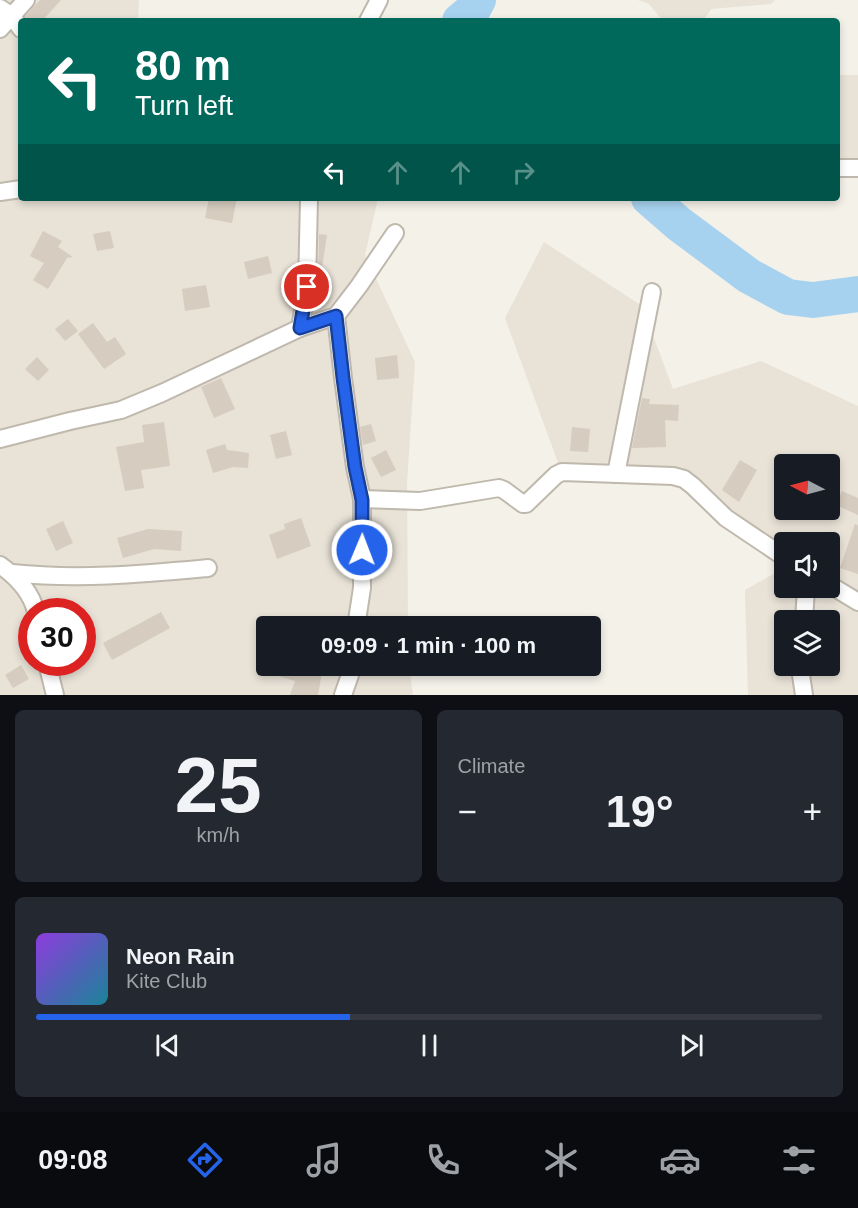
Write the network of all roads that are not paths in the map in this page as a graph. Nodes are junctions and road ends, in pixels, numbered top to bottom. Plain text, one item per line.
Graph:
1 (26, 0) edge
2 (379, 0) edge
3 (11, 17) edge
4 (370, 18) edge
5 (0, 29) edge
6 (840, 168) edge
7 (858, 168) edge
8 (18, 189) edge
9 (0, 192) edge
10 (309, 201) edge
11 (395, 233) dead end
12 (652, 292) dead end
13 (336, 316) junction
14 (300, 328) junction
15 (0, 440) edge
16 (616, 474) junction
17 (362, 500) junction
18 (774, 550) edge
19 (208, 568) dead end
20 (6, 569) edge
21 (840, 591) edge
22 (30, 598) edge
23 (858, 602) edge
24 (358, 616) edge
25 (50, 676) edge
26 (350, 676) edge
27 (801, 676) edge
28 (55, 695) edge
29 (343, 695) edge
30 (804, 695) edge

1 - 3 street
2 - 4 street
3 - 5 street
6 - 7 street
8 - 9 street
10 - 14 street
11 - 13 street
12 - 16 street
13 - 14 street
13 - 17 street
14 - 15 street
16 - 17 street
16 - 18 street
17 - 24 street
19 - 20 street
20 - 22 street
21 - 23 street
25 - 28 street
26 - 29 street
27 - 30 street

